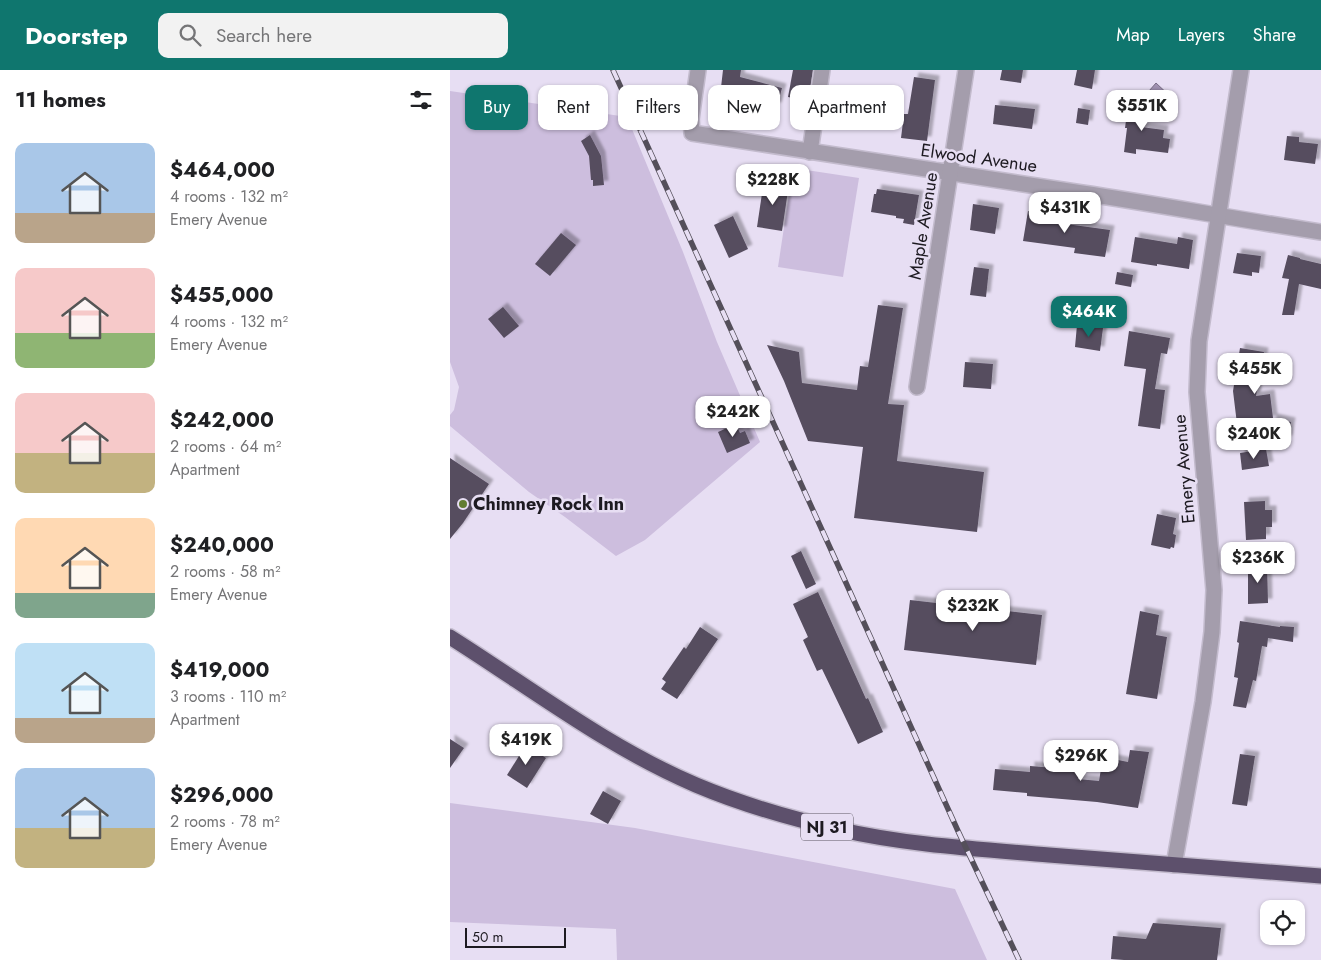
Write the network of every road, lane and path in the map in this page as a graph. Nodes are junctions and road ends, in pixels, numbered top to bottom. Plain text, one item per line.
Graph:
1 (698, 70) edge
2 (822, 70) edge
3 (966, 70) edge
4 (1241, 70) edge
5 (810, 152) junction
6 (950, 173) junction
7 (1219, 216) junction
8 (1321, 232) edge
9 (917, 387) dead end
10 (450, 637) edge
11 (1174, 865) junction
12 (1321, 876) edge

1 - 5 street, Elwood Avenue
2 - 5 street
3 - 6 street, Maple Avenue
4 - 7 street, Emery Avenue
5 - 6 street, Elwood Avenue
6 - 7 street, Elwood Avenue
6 - 9 street, Maple Avenue
7 - 8 street, Elwood Avenue
7 - 11 street, Emery Avenue
10 - 11 highway, NJ 31
11 - 12 highway, NJ 31

